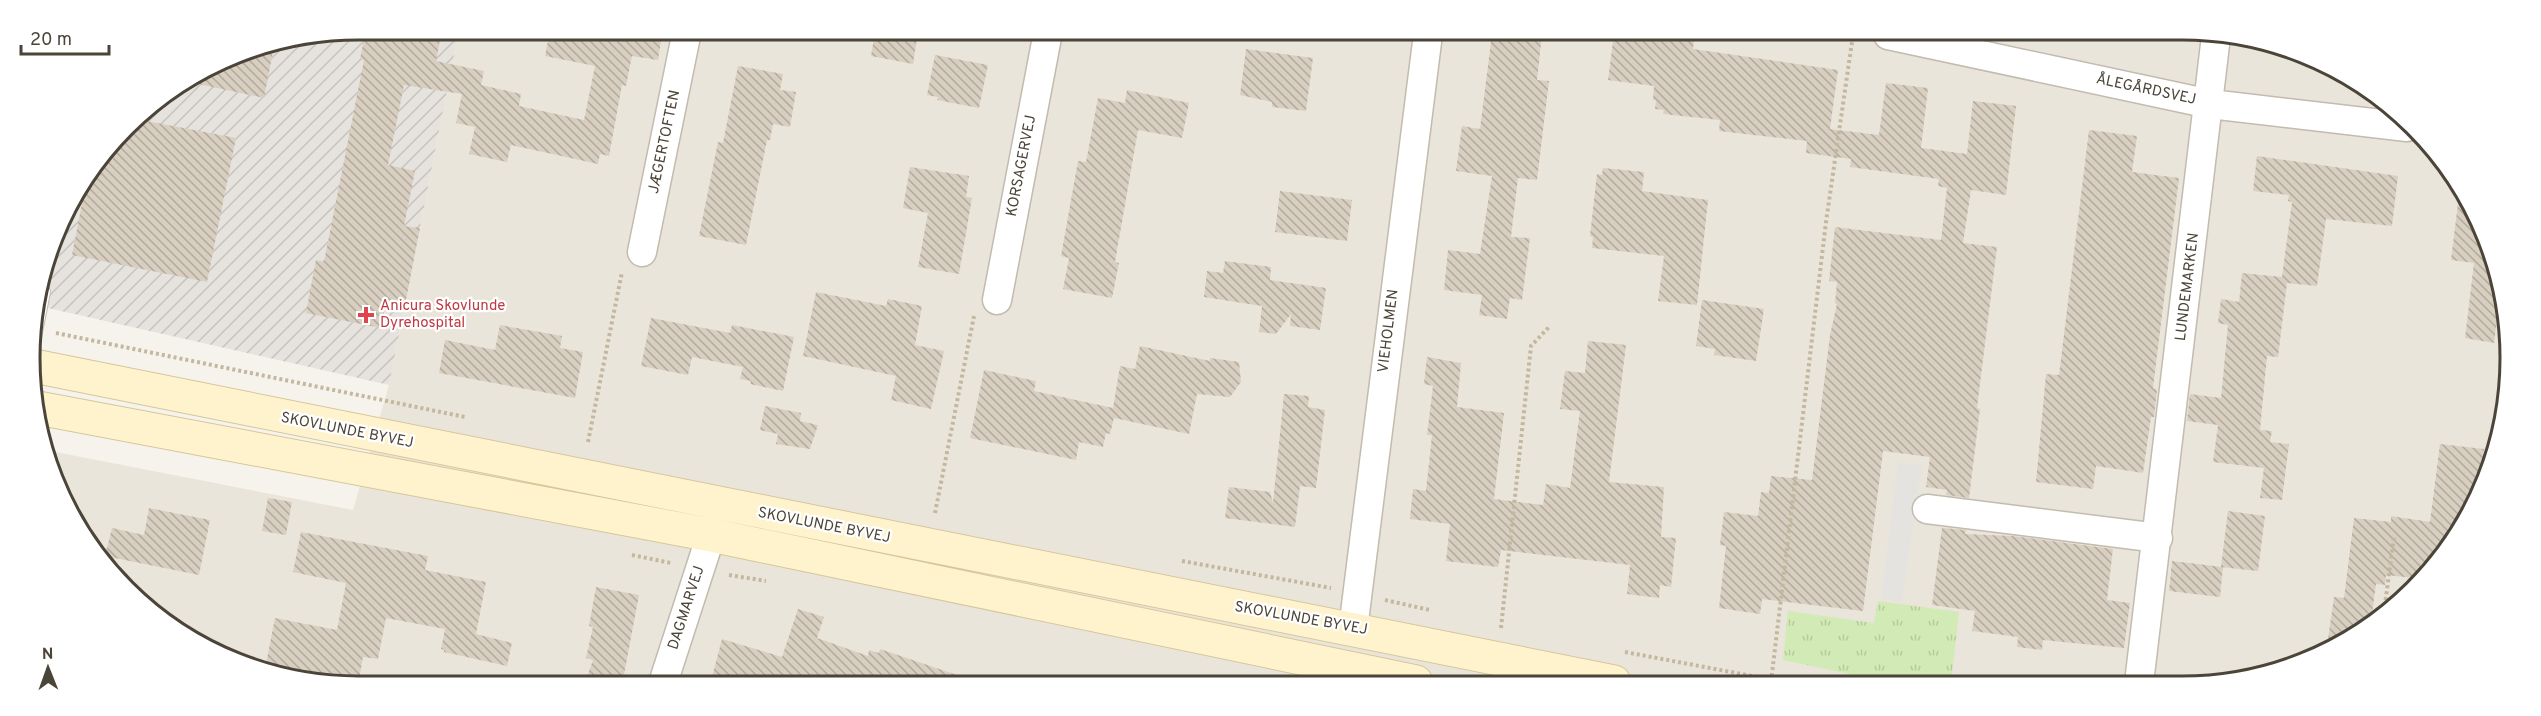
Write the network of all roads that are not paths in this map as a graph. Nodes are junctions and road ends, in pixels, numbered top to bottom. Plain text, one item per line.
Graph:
1 (685, 40) edge
2 (1046, 40) edge
3 (1427, 40) edge
4 (1911, 40) edge
5 (2215, 42) edge
6 (2210, 104) junction
7 (2400, 126) edge
8 (642, 252) road end
9 (997, 300) road end
10 (40, 367) edge
11 (45, 409) edge
12 (1927, 509) dead end
13 (711, 535) junction
14 (2158, 538) junction
15 (1353, 628) junction
16 (665, 676) edge
17 (1387, 676) edge
18 (1584, 676) edge
19 (2140, 676) edge

1 - 8 street, JÆGERTOFTEN
2 - 9 street, KORSAGERVEJ
3 - 15 street, VIEHOLMEN
4 - 6 street, ÅLEGÅRDSVEJ
5 - 6 street, LUNDEMARKEN
6 - 7 street, ÅLEGÅRDSVEJ
6 - 14 street, LUNDEMARKEN
10 - 15 main road, SKOVLUNDE BYVEJ
11 - 13 main road, SKOVLUNDE BYVEJ
12 - 14 street
13 - 16 street, DAGMARVEJ
13 - 17 main road, SKOVLUNDE BYVEJ
14 - 19 street, LUNDEMARKEN
15 - 18 main road, SKOVLUNDE BYVEJ

